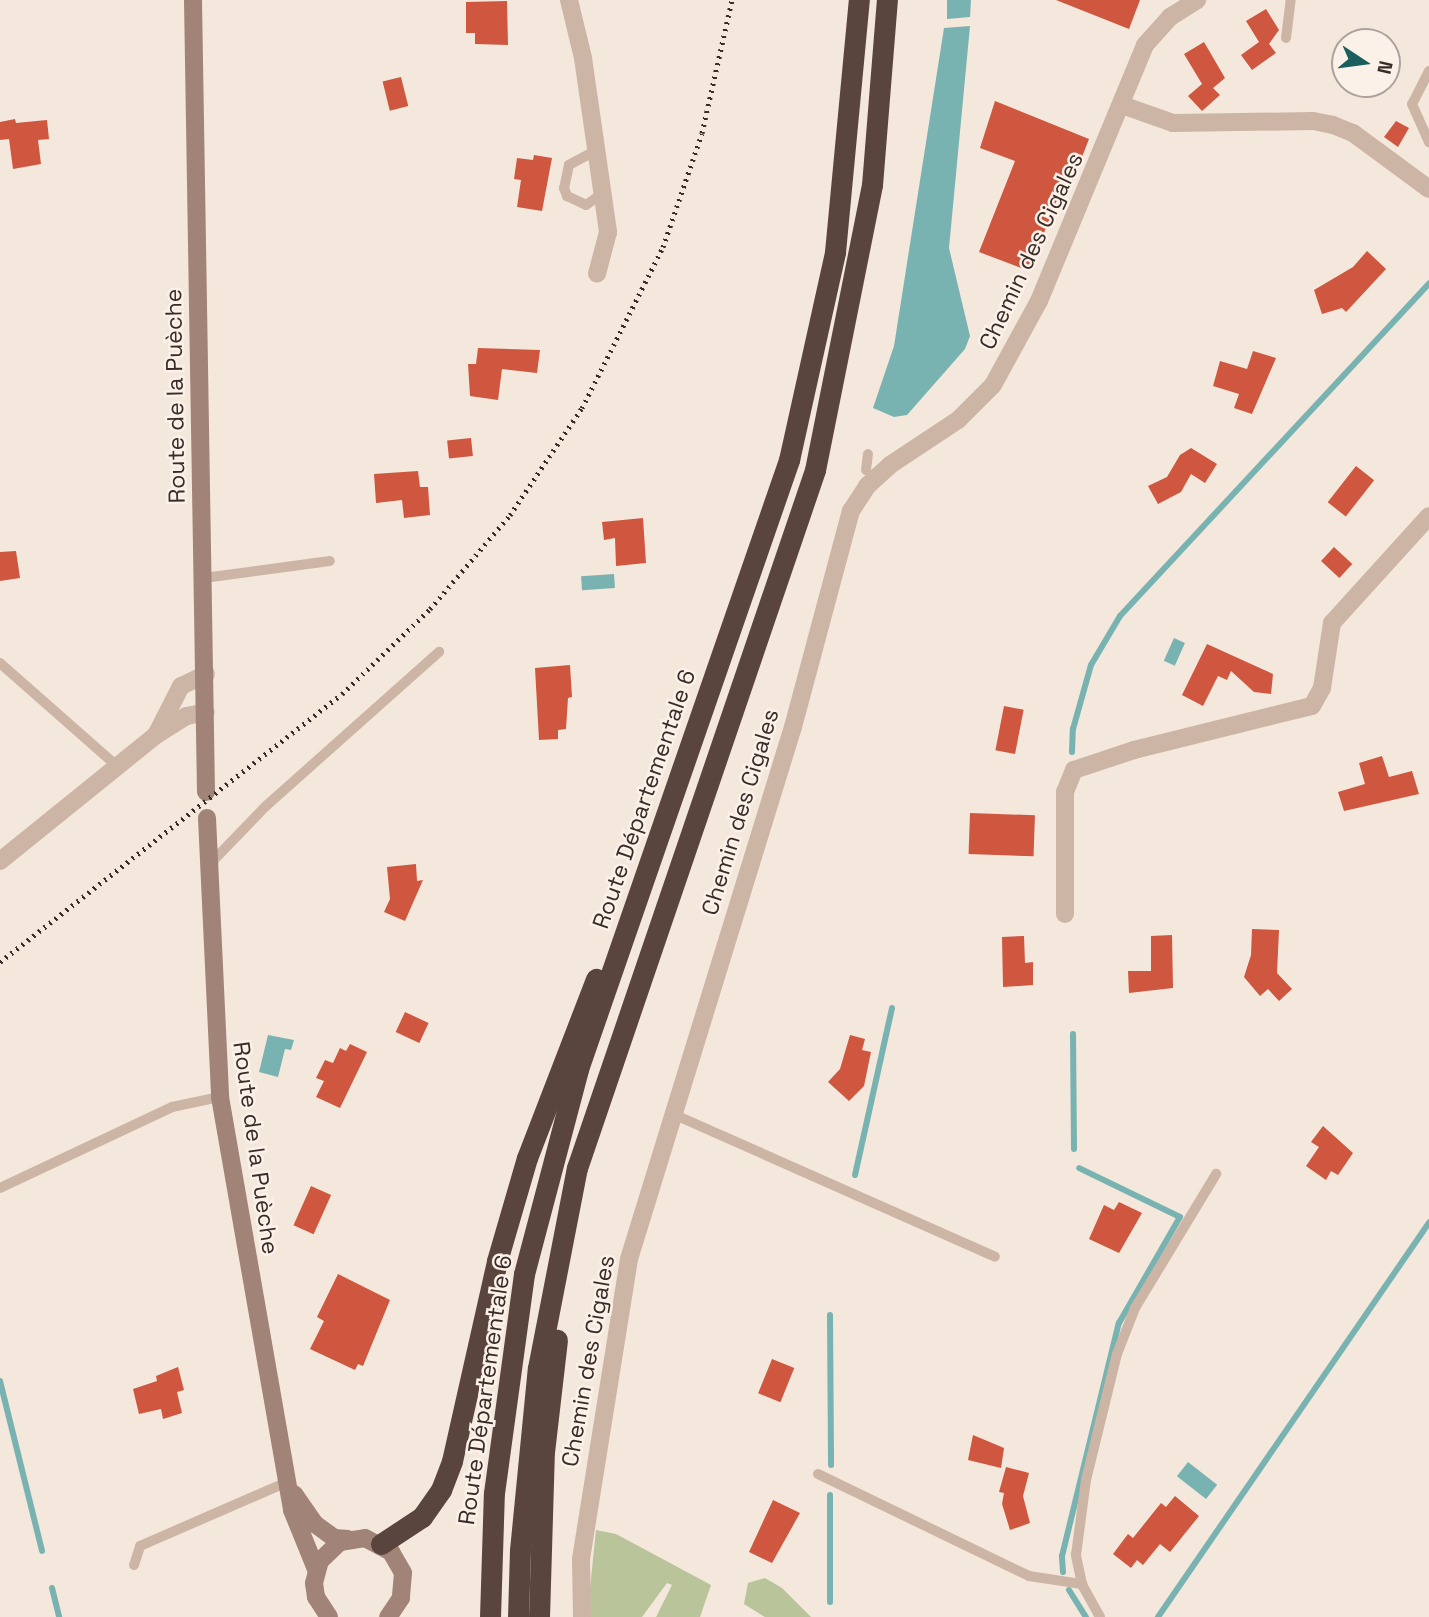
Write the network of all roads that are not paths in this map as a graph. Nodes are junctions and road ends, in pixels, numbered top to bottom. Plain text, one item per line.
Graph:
1 (192, 0) edge
2 (569, 0) edge
3 (859, 0) edge
4 (887, 0) edge
5 (1197, 0) edge
6 (1291, 0) edge
7 (1286, 38) dead end
8 (1429, 71) edge
9 (1122, 105) junction
10 (1429, 142) edge
11 (597, 150) junction
12 (1429, 189) edge
13 (603, 193) junction
14 (597, 274) dead end
15 (868, 454) dead end
16 (866, 470) dead end
17 (1429, 516) edge
18 (330, 561) dead end
19 (204, 578) junction
20 (439, 652) dead end
21 (0, 663) edge
22 (206, 674) junction
23 (206, 712) junction
24 (156, 735) junction
25 (117, 767) junction
26 (206, 792) dead end
27 (207, 818) dead end
28 (656, 845) junction
29 (0, 861) edge
30 (208, 866) junction
31 (1065, 914) dead end
32 (220, 1097) junction
33 (673, 1114) junction
34 (577, 1168) junction
35 (1216, 1174) dead end
36 (0, 1188) edge
37 (995, 1257) dead end
38 (818, 1474) dead end
39 (287, 1482) junction
40 (348, 1539) junction
41 (381, 1544) junction
42 (134, 1565) dead end
43 (316, 1569) junction
44 (1082, 1584) junction
45 (324, 1615) edge
46 (388, 1617) edge
47 (490, 1617) edge
48 (518, 1617) edge
49 (539, 1617) edge
50 (582, 1617) edge
51 (1100, 1617) edge

1 - 19 main road, Route de la Puèche
2 - 11 street
3 - 28 highway, Route Départementale 6
4 - 34 highway
5 - 9 street, Chemin des Cigales
6 - 7 lane
8 - 10 lane
9 - 12 street
9 - 33 street, Chemin des Cigales
11 - 13 street
11 - 13 lane
13 - 14 street
15 - 16 lane
17 - 31 street
18 - 19 lane
19 - 22 main road, Route de la Puèche
20 - 30 lane
21 - 25 lane
22 - 23 main road, Route de la Puèche
22 - 24 street
23 - 24 street
23 - 26 main road, Route de la Puèche
24 - 25 street
25 - 29 street
27 - 30 main road, Route de la Puèche
28 - 41 highway
28 - 47 highway, Route Départementale 6
30 - 32 main road, Route de la Puèche
32 - 36 lane
32 - 39 main road, Route de la Puèche
33 - 37 lane
33 - 50 street, Chemin des Cigales
34 - 48 highway
34 - 49 highway
35 - 44 lane
38 - 44 lane
39 - 40 main road, Route de la Puèche
39 - 42 lane
39 - 43 main road, Route de la Puèche
40 - 41 main road, Route de la Puèche
40 - 43 main road
41 - 46 main road
43 - 45 main road, Route de la Puèche
44 - 51 lane

